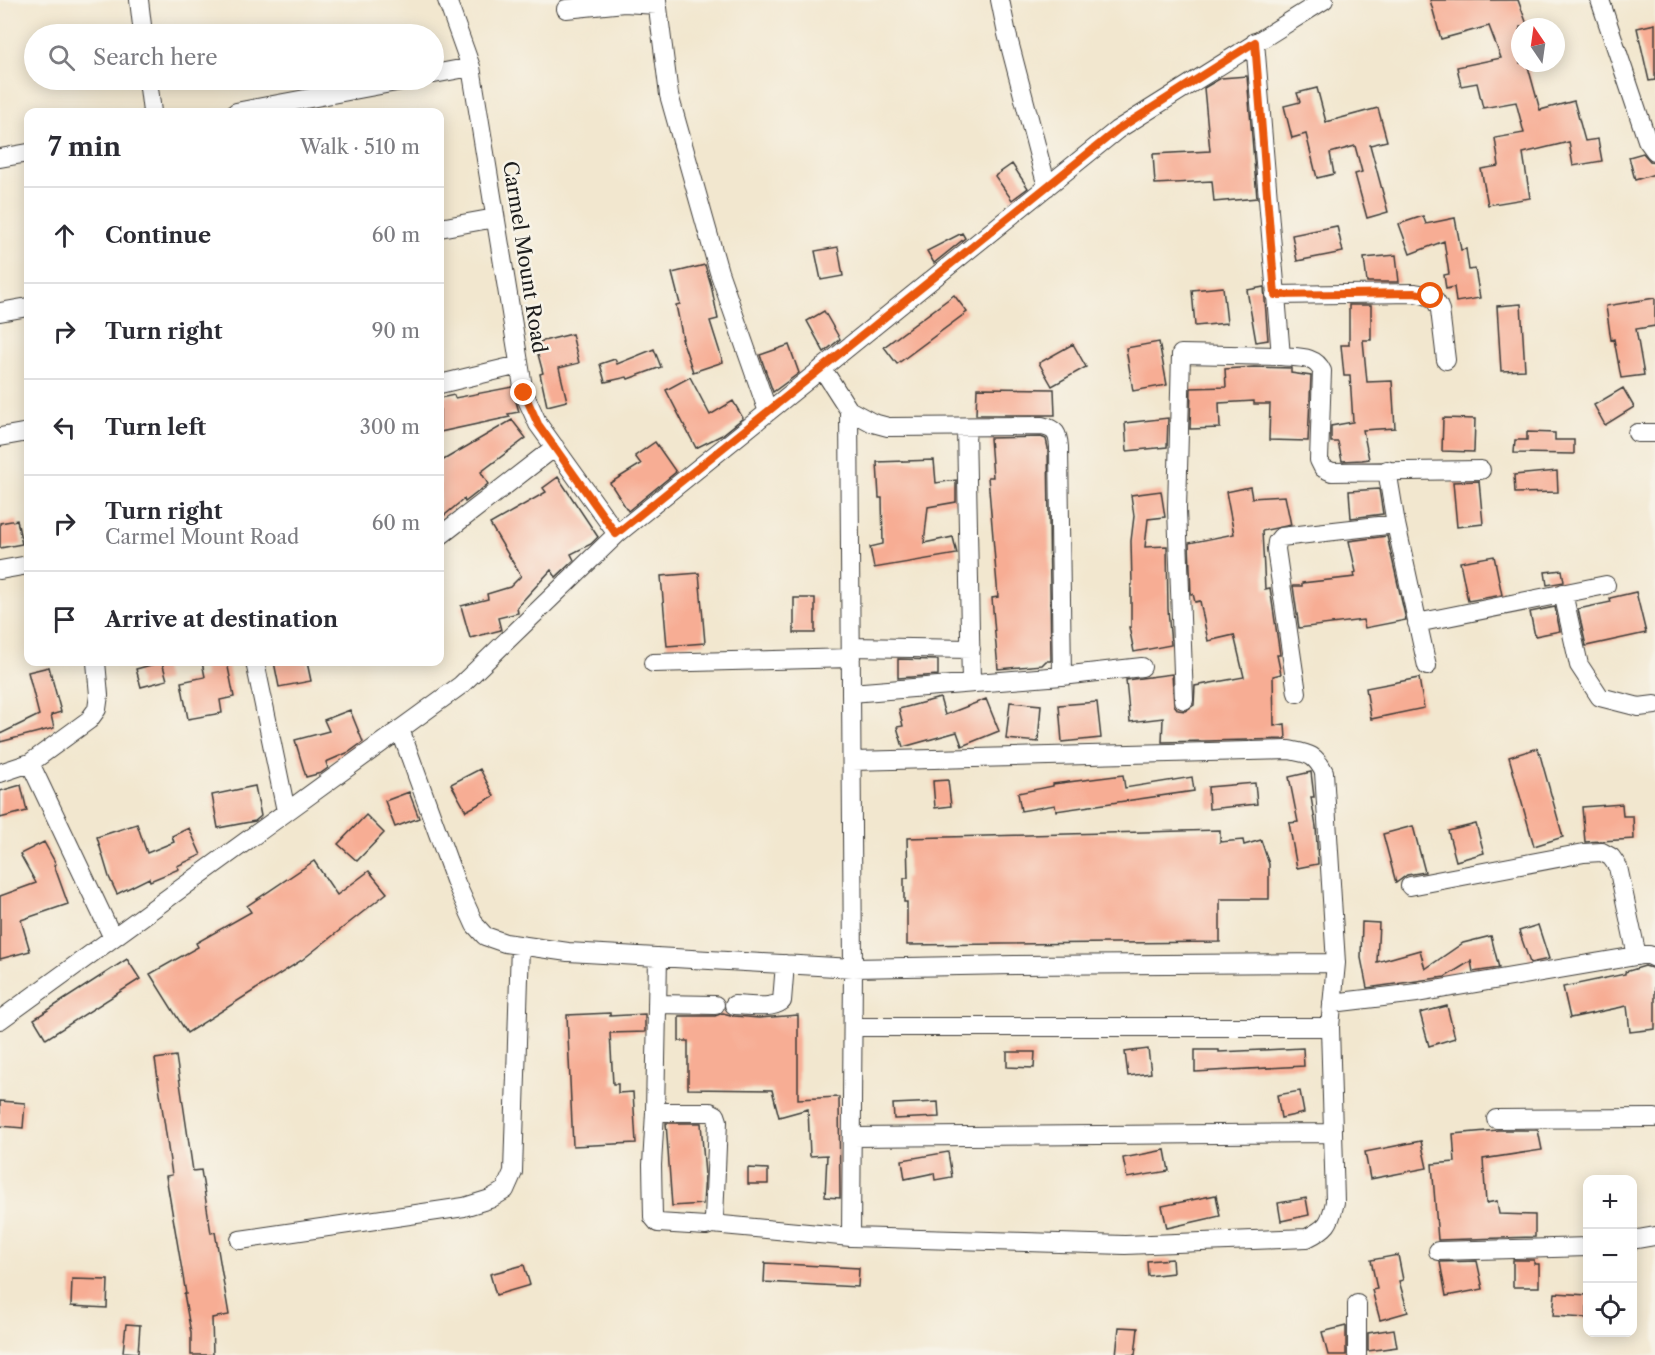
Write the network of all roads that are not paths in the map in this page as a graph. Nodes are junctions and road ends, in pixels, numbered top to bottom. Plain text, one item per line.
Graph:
1 (139, 0) edge
2 (447, 0) edge
3 (1000, 0) edge
4 (1324, 0) edge
5 (1600, 0) edge
6 (657, 2) edge
7 (566, 9) dead end
8 (142, 24) edge
9 (1255, 42) junction
10 (471, 67) junction
11 (444, 72) edge
12 (149, 90) edge
13 (354, 90) edge
14 (152, 108) edge
15 (257, 108) edge
16 (1655, 151) edge
17 (24, 154) edge
18 (0, 159) edge
19 (1047, 187) junction
20 (495, 218) junction
21 (444, 227) edge
22 (1275, 295) junction
23 (24, 308) edge
24 (0, 312) edge
25 (1281, 356) junction
26 (1446, 360) dead end
27 (519, 365) junction
28 (822, 368) junction
29 (444, 383) edge
30 (849, 410) junction
31 (768, 412) junction
32 (966, 427) junction
33 (24, 433) edge
34 (0, 436) edge
35 (555, 447) junction
36 (1387, 470) junction
37 (1481, 470) dead end
38 (1396, 524) junction
39 (444, 533) edge
40 (616, 534) junction
41 (24, 566) edge
42 (0, 570) edge
43 (1606, 585) dead end
44 (1563, 593) junction
45 (1417, 623) junction
46 (971, 649) junction
47 (851, 652) junction
48 (653, 663) dead end
49 (96, 666) edge
50 (256, 666) edge
51 (1427, 666) dead end
52 (1142, 667) dead end
53 (1062, 676) junction
54 (971, 683) junction
55 (851, 693) junction
56 (1297, 693) dead end
57 (1184, 700) dead end
58 (1655, 705) edge
59 (400, 729) junction
60 (852, 761) junction
61 (30, 763) junction
62 (0, 773) edge
63 (286, 811) junction
64 (1410, 886) dead end
65 (112, 938) junction
66 (520, 945) junction
67 (658, 957) junction
68 (1646, 957) edge
69 (1336, 963) junction
70 (785, 964) junction
71 (853, 969) junction
72 (1332, 1003) junction
73 (657, 1004) junction
74 (715, 1005) dead end
75 (734, 1005) dead end
76 (0, 1020) edge
77 (853, 1027) junction
78 (1330, 1027) junction
79 (656, 1112) junction
80 (1655, 1118) edge
81 (1496, 1119) dead end
82 (1333, 1133) junction
83 (852, 1137) junction
84 (712, 1224) junction
85 (1655, 1236) edge
86 (851, 1237) junction
87 (1637, 1239) edge
88 (240, 1240) dead end
89 (1583, 1247) edge
90 (1438, 1251) dead end
91 (1357, 1304) dead end
92 (1357, 1355) edge

1 - 8 street
2 - 10 street, Carmel Mount Road
3 - 19 street
4 - 9 street
5 - 16 street
6 - 7 street
6 - 31 street
9 - 19 street
9 - 22 street
10 - 11 street
10 - 20 street, Carmel Mount Road
12 - 14 street
13 - 15 street
17 - 18 street
19 - 28 street
20 - 21 street
20 - 27 street, Carmel Mount Road
22 - 25 street
22 - 26 street
23 - 24 street
25 - 36 street
25 - 57 street
27 - 29 street
27 - 35 street, Carmel Mount Road
28 - 30 street
28 - 31 street
30 - 32 street
30 - 47 street
31 - 40 street
32 - 46 street
32 - 53 street
33 - 34 street
35 - 39 street
35 - 40 street, Carmel Mount Road
36 - 37 street
36 - 38 street
38 - 45 street
38 - 56 street
40 - 59 street
41 - 42 street
43 - 44 street
44 - 45 street
44 - 58 street
45 - 51 street
46 - 47 street
46 - 54 street
47 - 48 street
47 - 55 street
49 - 61 street
50 - 63 street
52 - 53 street
53 - 54 street
54 - 55 street
55 - 60 street
59 - 63 street
59 - 66 street
60 - 69 street
60 - 71 street
61 - 62 street
61 - 65 street
63 - 65 street
64 - 68 street
65 - 76 street
66 - 67 street
66 - 88 street
67 - 70 street
67 - 73 street
68 - 72 street
69 - 71 street
69 - 72 street
70 - 71 street
70 - 75 street
71 - 77 street
72 - 78 street
73 - 74 street
73 - 79 street
77 - 78 street
77 - 83 street
78 - 82 street
79 - 84 street
79 - 84 street
80 - 81 street
82 - 83 street
82 - 86 street
83 - 86 street
84 - 86 street
85 - 87 street
89 - 90 street
91 - 92 street

